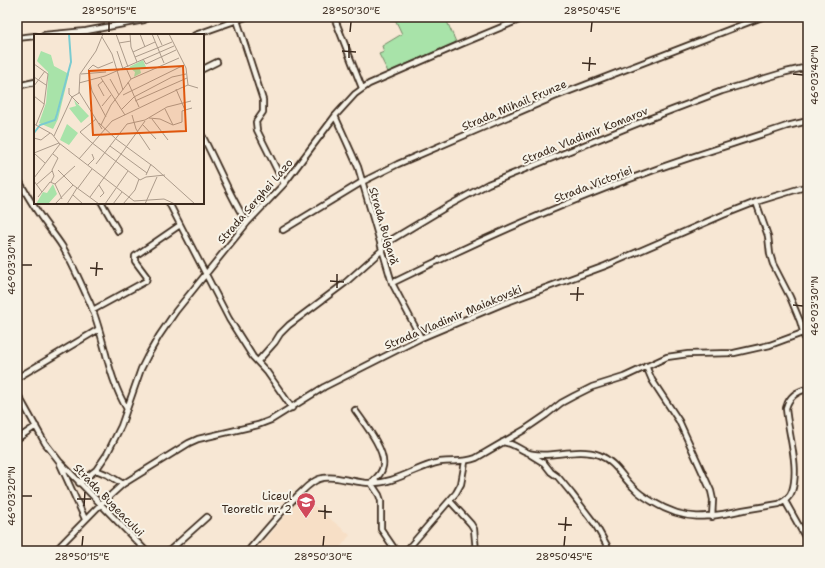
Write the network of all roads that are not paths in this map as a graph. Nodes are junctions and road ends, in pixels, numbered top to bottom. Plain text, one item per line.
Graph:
1 (246, 17) edge
2 (334, 17) edge
3 (526, 17) edge
4 (762, 17) edge
5 (237, 19) edge
6 (144, 20) dead end
7 (54, 34) edge
8 (198, 34) edge
9 (34, 36) edge
10 (17, 38) edge
11 (217, 62) dead end
12 (808, 67) edge
13 (204, 68) edge
14 (34, 82) edge
15 (17, 86) edge
16 (362, 88) junction
17 (336, 116) junction
18 (808, 121) edge
19 (204, 139) edge
20 (17, 177) edge
21 (362, 182) junction
22 (284, 184) junction
23 (808, 186) edge
24 (756, 202) junction
25 (103, 204) edge
26 (170, 204) edge
27 (247, 222) junction
28 (180, 225) junction
29 (283, 230) dead end
30 (118, 231) dead end
31 (381, 248) junction
32 (206, 273) junction
33 (392, 282) junction
34 (93, 310) junction
35 (99, 329) junction
36 (808, 331) edge
37 (802, 332) junction
38 (421, 338) junction
39 (808, 349) edge
40 (258, 361) junction
41 (646, 366) junction
42 (17, 378) edge
43 (808, 389) edge
44 (17, 393) edge
45 (292, 408) junction
46 (127, 409) junction
47 (355, 410) dead end
48 (36, 426) junction
49 (17, 439) edge
50 (502, 442) junction
51 (526, 452) junction
52 (59, 461) junction
53 (465, 462) junction
54 (96, 470) junction
55 (79, 483) junction
56 (123, 484) junction
57 (371, 484) junction
58 (450, 501) junction
59 (785, 501) junction
60 (101, 504) junction
61 (207, 517) dead end
62 (712, 517) junction
63 (85, 519) junction
64 (808, 542) edge
65 (55, 551) edge
66 (146, 551) edge
67 (169, 551) edge
68 (248, 551) edge
69 (396, 551) edge
70 (406, 551) edge
71 (476, 551) edge
72 (610, 551) edge

1 - 5 street
2 - 16 street
3 - 16 street, Strada Serghei Lazo
4 - 21 street, Strada Mihail Frunze
5 - 8 street
5 - 22 street
6 - 7 street
9 - 10 street
11 - 13 street
12 - 31 street, Strada Vladimir Komarov
14 - 15 street
16 - 17 street, Strada Serghei Lazo
17 - 21 street, Strada Bulgară
17 - 22 street, Strada Serghei Lazo
18 - 33 street, Strada Victoriei
19 - 27 street
20 - 34 street
21 - 29 street, Strada Mihail Frunze
21 - 31 street, Strada Bulgară
22 - 27 street, Strada Serghei Lazo
23 - 24 street, Strada Vladimir Maiakovski
24 - 37 street
24 - 38 street, Strada Vladimir Maiakovski
25 - 30 street
26 - 28 street
27 - 32 street, Strada Serghei Lazo
28 - 32 street
28 - 34 street
31 - 33 street, Strada Bulgară
31 - 40 street, Strada Vladimir Komarov
32 - 40 street
32 - 46 street, Strada Serghei Lazo
33 - 38 street, Strada Bulgară
34 - 35 street
35 - 42 street
35 - 46 street
36 - 37 street
37 - 39 street
37 - 41 street
38 - 45 street, Strada Vladimir Maiakovski
40 - 45 street
41 - 50 street
41 - 62 street
43 - 59 street
44 - 48 street, Strada Bugeacului
45 - 56 street, Strada Vladimir Maiakovski
46 - 54 street, Strada Serghei Lazo
47 - 57 street
48 - 49 street
48 - 52 street, Strada Bugeacului
50 - 51 street
50 - 53 street
51 - 62 street
51 - 72 street
52 - 55 street, Strada Bugeacului
52 - 63 street, Strada Bugeacului
53 - 57 street
53 - 58 street
54 - 55 street, Strada Serghei Lazo
54 - 56 street
55 - 60 street, Strada Bugeacului
56 - 60 street, Strada Vladimir Maiakovski
57 - 68 street
57 - 69 street
58 - 70 street
58 - 71 street
59 - 62 street
59 - 64 street
60 - 63 street, Strada Vladimir Maiakovski
60 - 66 street, Strada Bugeacului
61 - 67 street
63 - 65 street, Strada Vladimir Maiakovski

